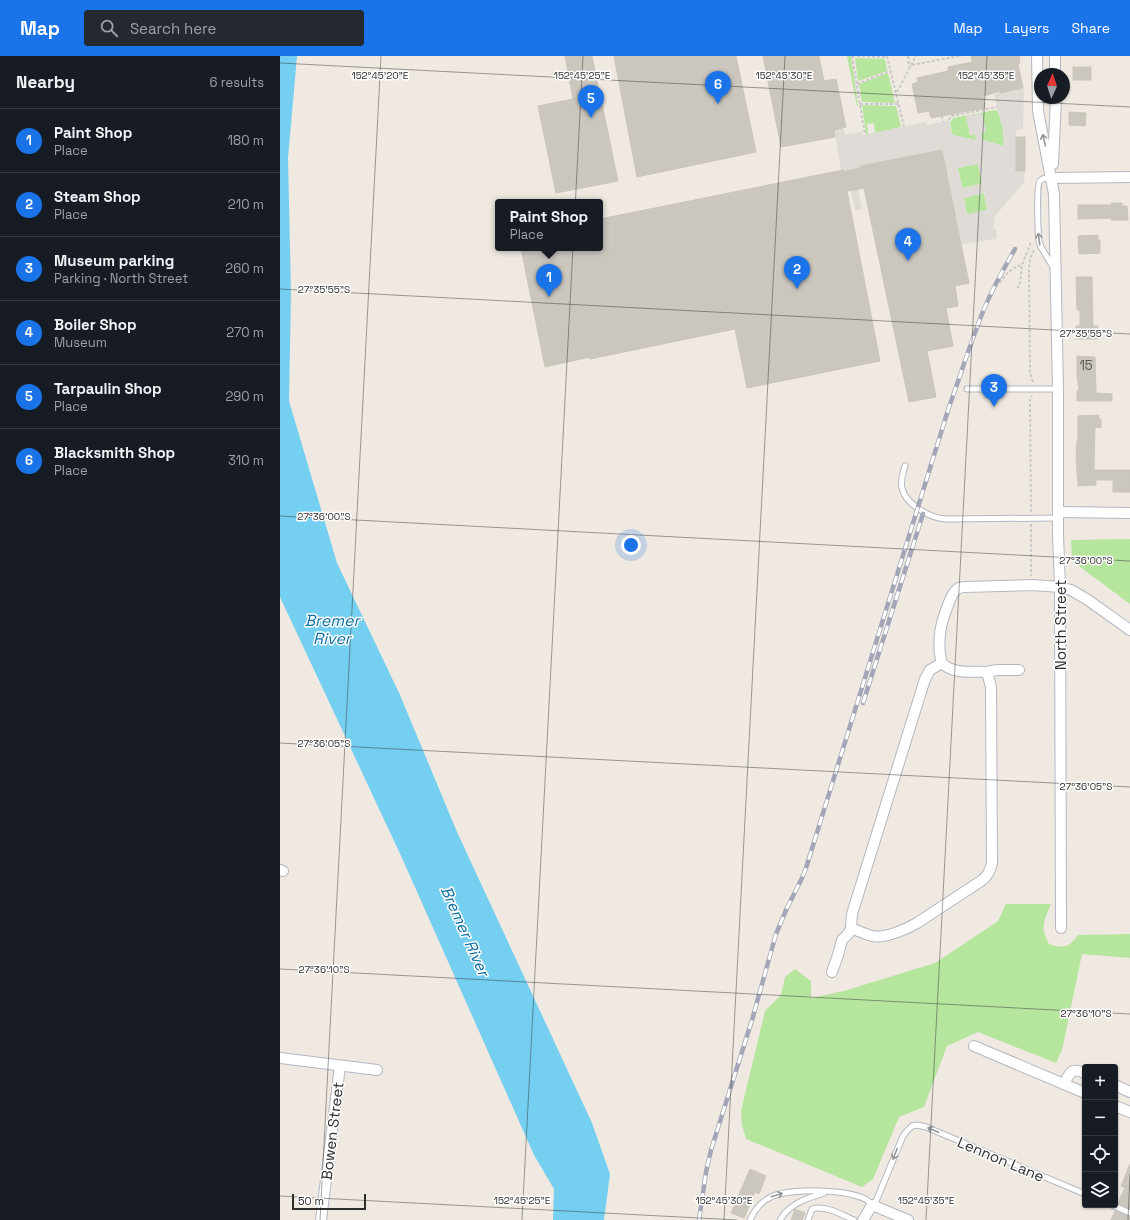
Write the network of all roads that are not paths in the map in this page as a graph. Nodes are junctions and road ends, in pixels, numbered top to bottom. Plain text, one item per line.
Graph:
1 (1037, 56) edge
2 (1055, 56) edge
3 (1055, 68) edge
4 (1056, 104) edge
5 (1130, 177) edge
6 (1052, 178) junction
7 (1056, 273) junction
8 (967, 389) dead end
9 (1058, 389) junction
10 (904, 466) dead end
11 (1130, 513) edge
12 (1058, 515) junction
13 (1060, 587) junction
14 (1130, 630) edge
15 (942, 663) junction
16 (1019, 670) dead end
17 (987, 672) junction
18 (851, 928) junction
19 (1061, 928) dead end
20 (832, 972) dead end
21 (974, 1046) dead end
22 (280, 1058) edge
23 (340, 1066) junction
24 (377, 1070) dead end
25 (1082, 1071) edge
26 (1064, 1084) junction
27 (1118, 1086) edge
28 (1082, 1092) edge
29 (1130, 1092) edge
30 (1118, 1107) edge
31 (1130, 1112) edge
32 (837, 1192) junction
33 (1082, 1193) edge
34 (873, 1205) junction
35 (1118, 1207) edge
36 (1130, 1212) edge
37 (321, 1220) edge
38 (750, 1220) edge
39 (780, 1220) edge
40 (808, 1220) edge
41 (854, 1220) edge
42 (863, 1220) edge
43 (908, 1220) edge

6 -> 1 street, North Street
2 - 3 street
4 - 6 street, North Street
5 - 6 street
6 - 7 street, North Street
7 -> 6 lane, North Street
7 - 9 street, North Street
8 - 9 lane
9 - 12 street, North Street
10 - 12 lane
11 - 12 street
12 - 13 street, North Street
13 - 14 street
13 - 15 street
13 - 19 street, North Street
15 - 17 street
15 - 18 street
16 - 17 street
17 - 18 street
18 - 20 street
21 - 26 street
22 - 23 street
23 - 24 street
23 - 37 street, Bowen Street
25 - 26 street
26 - 28 street
27 - 29 street
30 - 31 street
32 - 34 lane
38 -> 32 lane
32 - 39 lane
33 -> 34 lane, Lennon Lane
34 - 42 street
34 - 43 street
35 - 36 lane
40 - 41 lane

